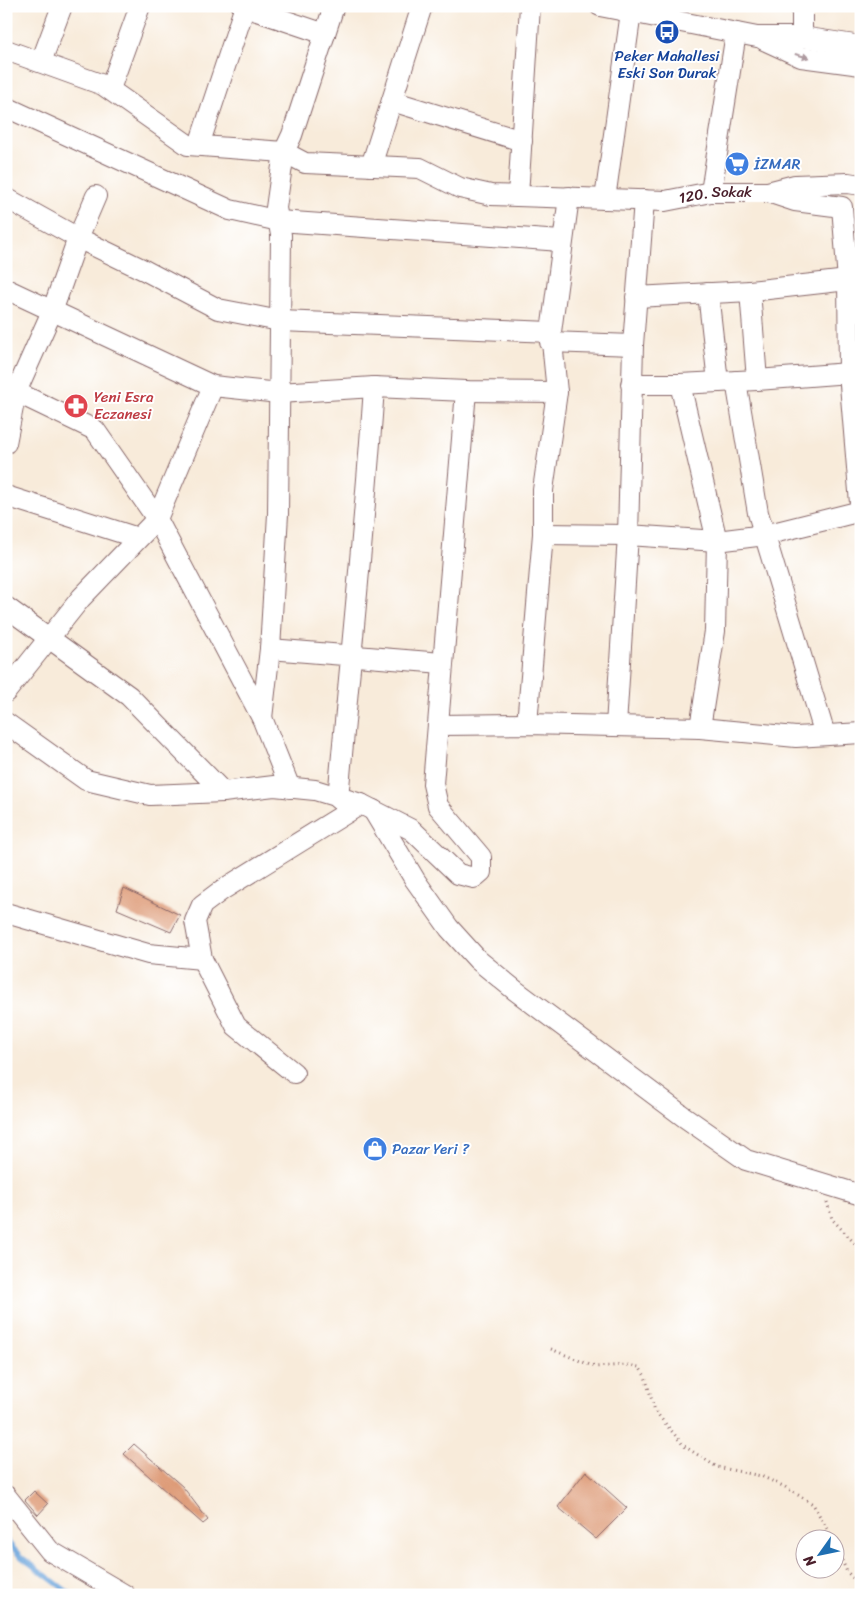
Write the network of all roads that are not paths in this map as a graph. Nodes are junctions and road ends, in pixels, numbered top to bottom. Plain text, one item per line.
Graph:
1 (62, 6) edge
2 (140, 6) edge
3 (334, 6) edge
4 (422, 6) edge
5 (530, 6) edge
6 (600, 6) edge
7 (802, 6) edge
8 (244, 7) edge
9 (654, 11) edge
10 (631, 12) junction
11 (736, 33) junction
12 (325, 34) junction
13 (758, 37) junction
14 (802, 37) junction
15 (861, 46) edge
16 (6, 50) edge
17 (41, 62) junction
18 (861, 66) edge
19 (110, 89) junction
20 (392, 101) junction
21 (6, 107) edge
22 (522, 141) junction
23 (199, 146) junction
24 (284, 152) junction
25 (370, 166) junction
26 (861, 185) edge
27 (711, 192) junction
28 (768, 192) junction
29 (96, 196) dead end
30 (518, 196) junction
31 (569, 197) junction
32 (6, 198) edge
33 (605, 198) junction
34 (644, 200) junction
35 (279, 221) junction
36 (78, 238) junction
37 (562, 241) junction
38 (848, 280) junction
39 (6, 289) edge
40 (750, 291) junction
41 (708, 293) junction
42 (636, 297) junction
43 (52, 309) junction
44 (280, 321) junction
45 (550, 337) junction
46 (633, 344) junction
47 (848, 373) junction
48 (757, 380) junction
49 (727, 382) junction
50 (631, 384) junction
51 (680, 384) junction
52 (213, 386) junction
53 (374, 387) junction
54 (466, 391) junction
55 (11, 392) edge
56 (557, 392) junction
57 (279, 393) junction
58 (857, 422) edge
59 (6, 443) edge
60 (6, 496) edge
61 (860, 511) edge
62 (861, 515) edge
63 (157, 519) junction
64 (543, 534) junction
65 (628, 535) junction
66 (765, 535) junction
67 (138, 538) junction
68 (717, 542) junction
69 (6, 607) edge
70 (50, 637) junction
71 (270, 649) junction
72 (351, 655) junction
73 (442, 663) junction
74 (6, 692) edge
75 (262, 718) junction
76 (6, 723) edge
77 (527, 724) junction
78 (438, 725) junction
79 (616, 726) junction
80 (700, 728) junction
81 (861, 733) edge
82 (826, 735) junction
83 (290, 788) junction
84 (223, 792) junction
85 (338, 799) junction
86 (367, 806) junction
87 (6, 913) edge
88 (202, 959) junction
89 (294, 1073) dead end
90 (861, 1195) edge
91 (6, 1496) edge
92 (125, 1595) edge

1 - 17 street
2 - 19 street
3 - 12 street
4 - 20 street
5 - 22 street
6 - 10 street
7 - 14 street
8 - 12 street
8 - 23 street
9 - 10 street
9 - 11 street
10 - 33 street
11 - 13 street
11 - 27 street
12 - 24 street
13 - 14 street
13 -> 18 street
14 - 15 street
16 - 17 street
17 - 19 street
19 - 23 street
20 - 22 street
20 - 25 street
21 - 35 street
22 - 30 street
23 - 24 street
24 - 25 street, 120. Sokak
24 - 35 street
25 - 30 street, 120. Sokak
26 - 28 street, 120. Sokak
27 - 28 street, 120. Sokak
27 - 34 street, 120. Sokak
28 - 38 street
29 - 36 street
30 - 31 street, 120. Sokak
31 - 33 street, 120. Sokak
31 - 37 street
32 - 36 street
33 - 34 street, 120. Sokak
34 - 42 street
35 - 37 street
35 - 44 street
36 - 43 street
36 - 44 street
37 - 45 street
38 - 40 street
38 - 47 street
39 - 43 street
40 - 41 street
40 - 48 street
41 - 42 street
41 - 49 street
42 - 46 street
43 - 52 street
43 - 55 street
44 - 45 street
44 - 57 street
45 - 46 street
45 - 56 street
46 - 50 street
47 - 48 street
47 - 58 street
48 - 49 street
49 - 51 street
49 - 66 street
50 - 51 street
50 - 65 street
51 - 68 street
52 - 57 street
52 - 63 street
53 - 54 street
53 - 57 street
53 - 72 street
54 - 56 street
54 - 73 street
55 - 59 street
55 - 63 street
56 - 64 street
57 - 71 street
58 - 61 street
60 - 67 street
61 - 62 street
61 - 66 street
63 - 67 street
63 - 75 street
64 - 65 street
64 - 77 street
65 - 68 street
65 - 79 street
66 - 68 street
66 - 82 street
67 - 70 street
68 - 80 street
69 - 70 street
70 - 74 street
70 - 84 street
71 - 72 street
71 - 75 street
72 - 73 street
72 - 85 street
73 - 78 street
75 - 83 street
76 - 84 street
77 - 78 street
77 - 79 street
78 - 86 street
79 - 80 street
80 - 82 street
81 - 82 street
83 - 84 street
83 - 85 street
85 - 86 street
86 - 88 street
86 - 90 street
87 - 88 street
88 - 89 street
91 - 92 street

